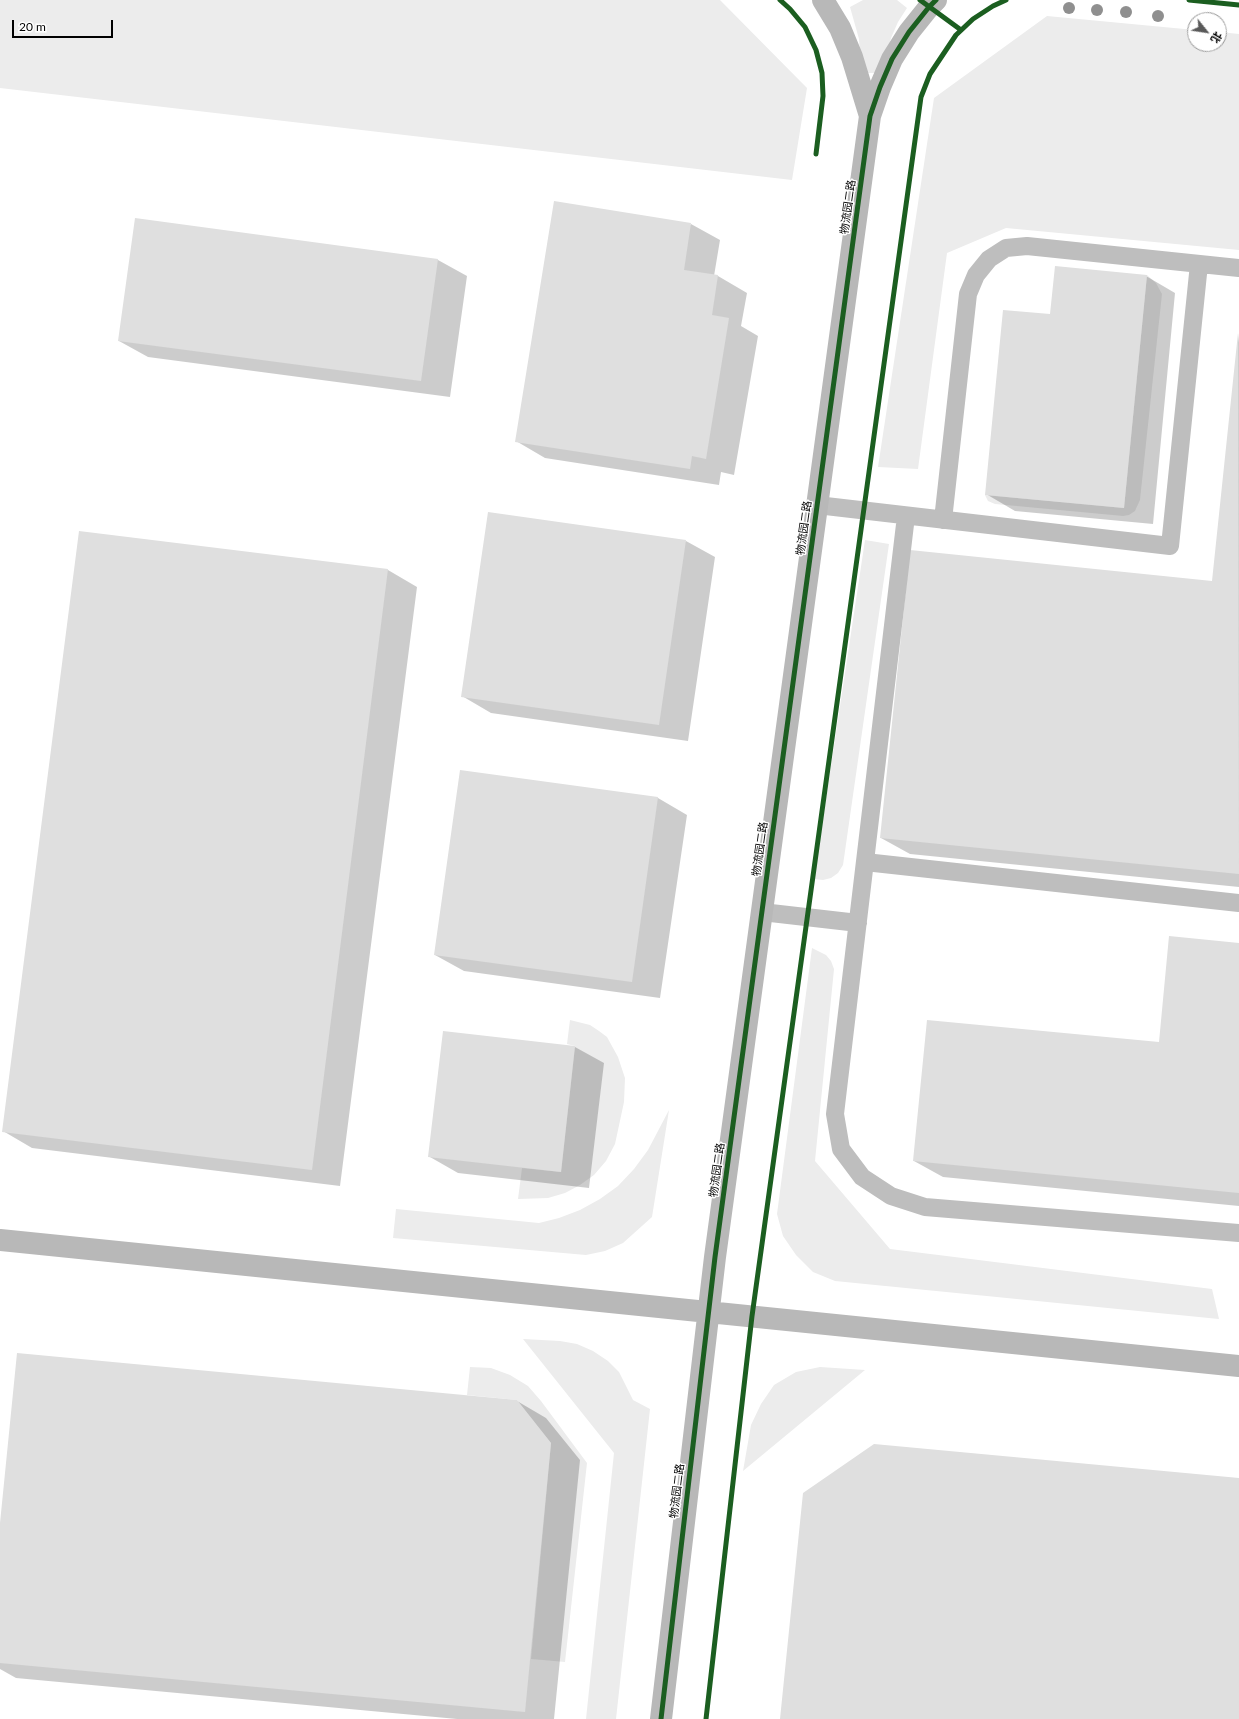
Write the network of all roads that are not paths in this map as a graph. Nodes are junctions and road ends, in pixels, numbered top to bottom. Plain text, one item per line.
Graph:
1 (823, 0) edge
2 (936, 0) edge
3 (870, 116) junction
4 (1199, 264) junction
5 (1239, 268) edge
6 (817, 505) junction
7 (906, 516) junction
8 (943, 520) junction
9 (865, 862) junction
10 (1239, 903) edge
11 (762, 912) junction
12 (858, 923) junction
13 (1239, 1233) edge
14 (0, 1240) edge
15 (709, 1312) junction
16 (1239, 1366) edge
17 (660, 1719) edge

1 - 3 street
2 - 3 street, 物流园二路
3 - 6 street, 物流园二路
4 - 5 lane
4 - 8 lane
4 - 8 lane
6 - 7 lane
6 - 11 street, 物流园二路
7 - 8 lane
7 - 9 lane
9 - 10 lane
9 - 12 lane
11 - 12 lane
11 - 15 street, 物流园二路
12 - 13 lane
14 - 15 street
15 - 16 street
15 - 17 street, 物流园二路

